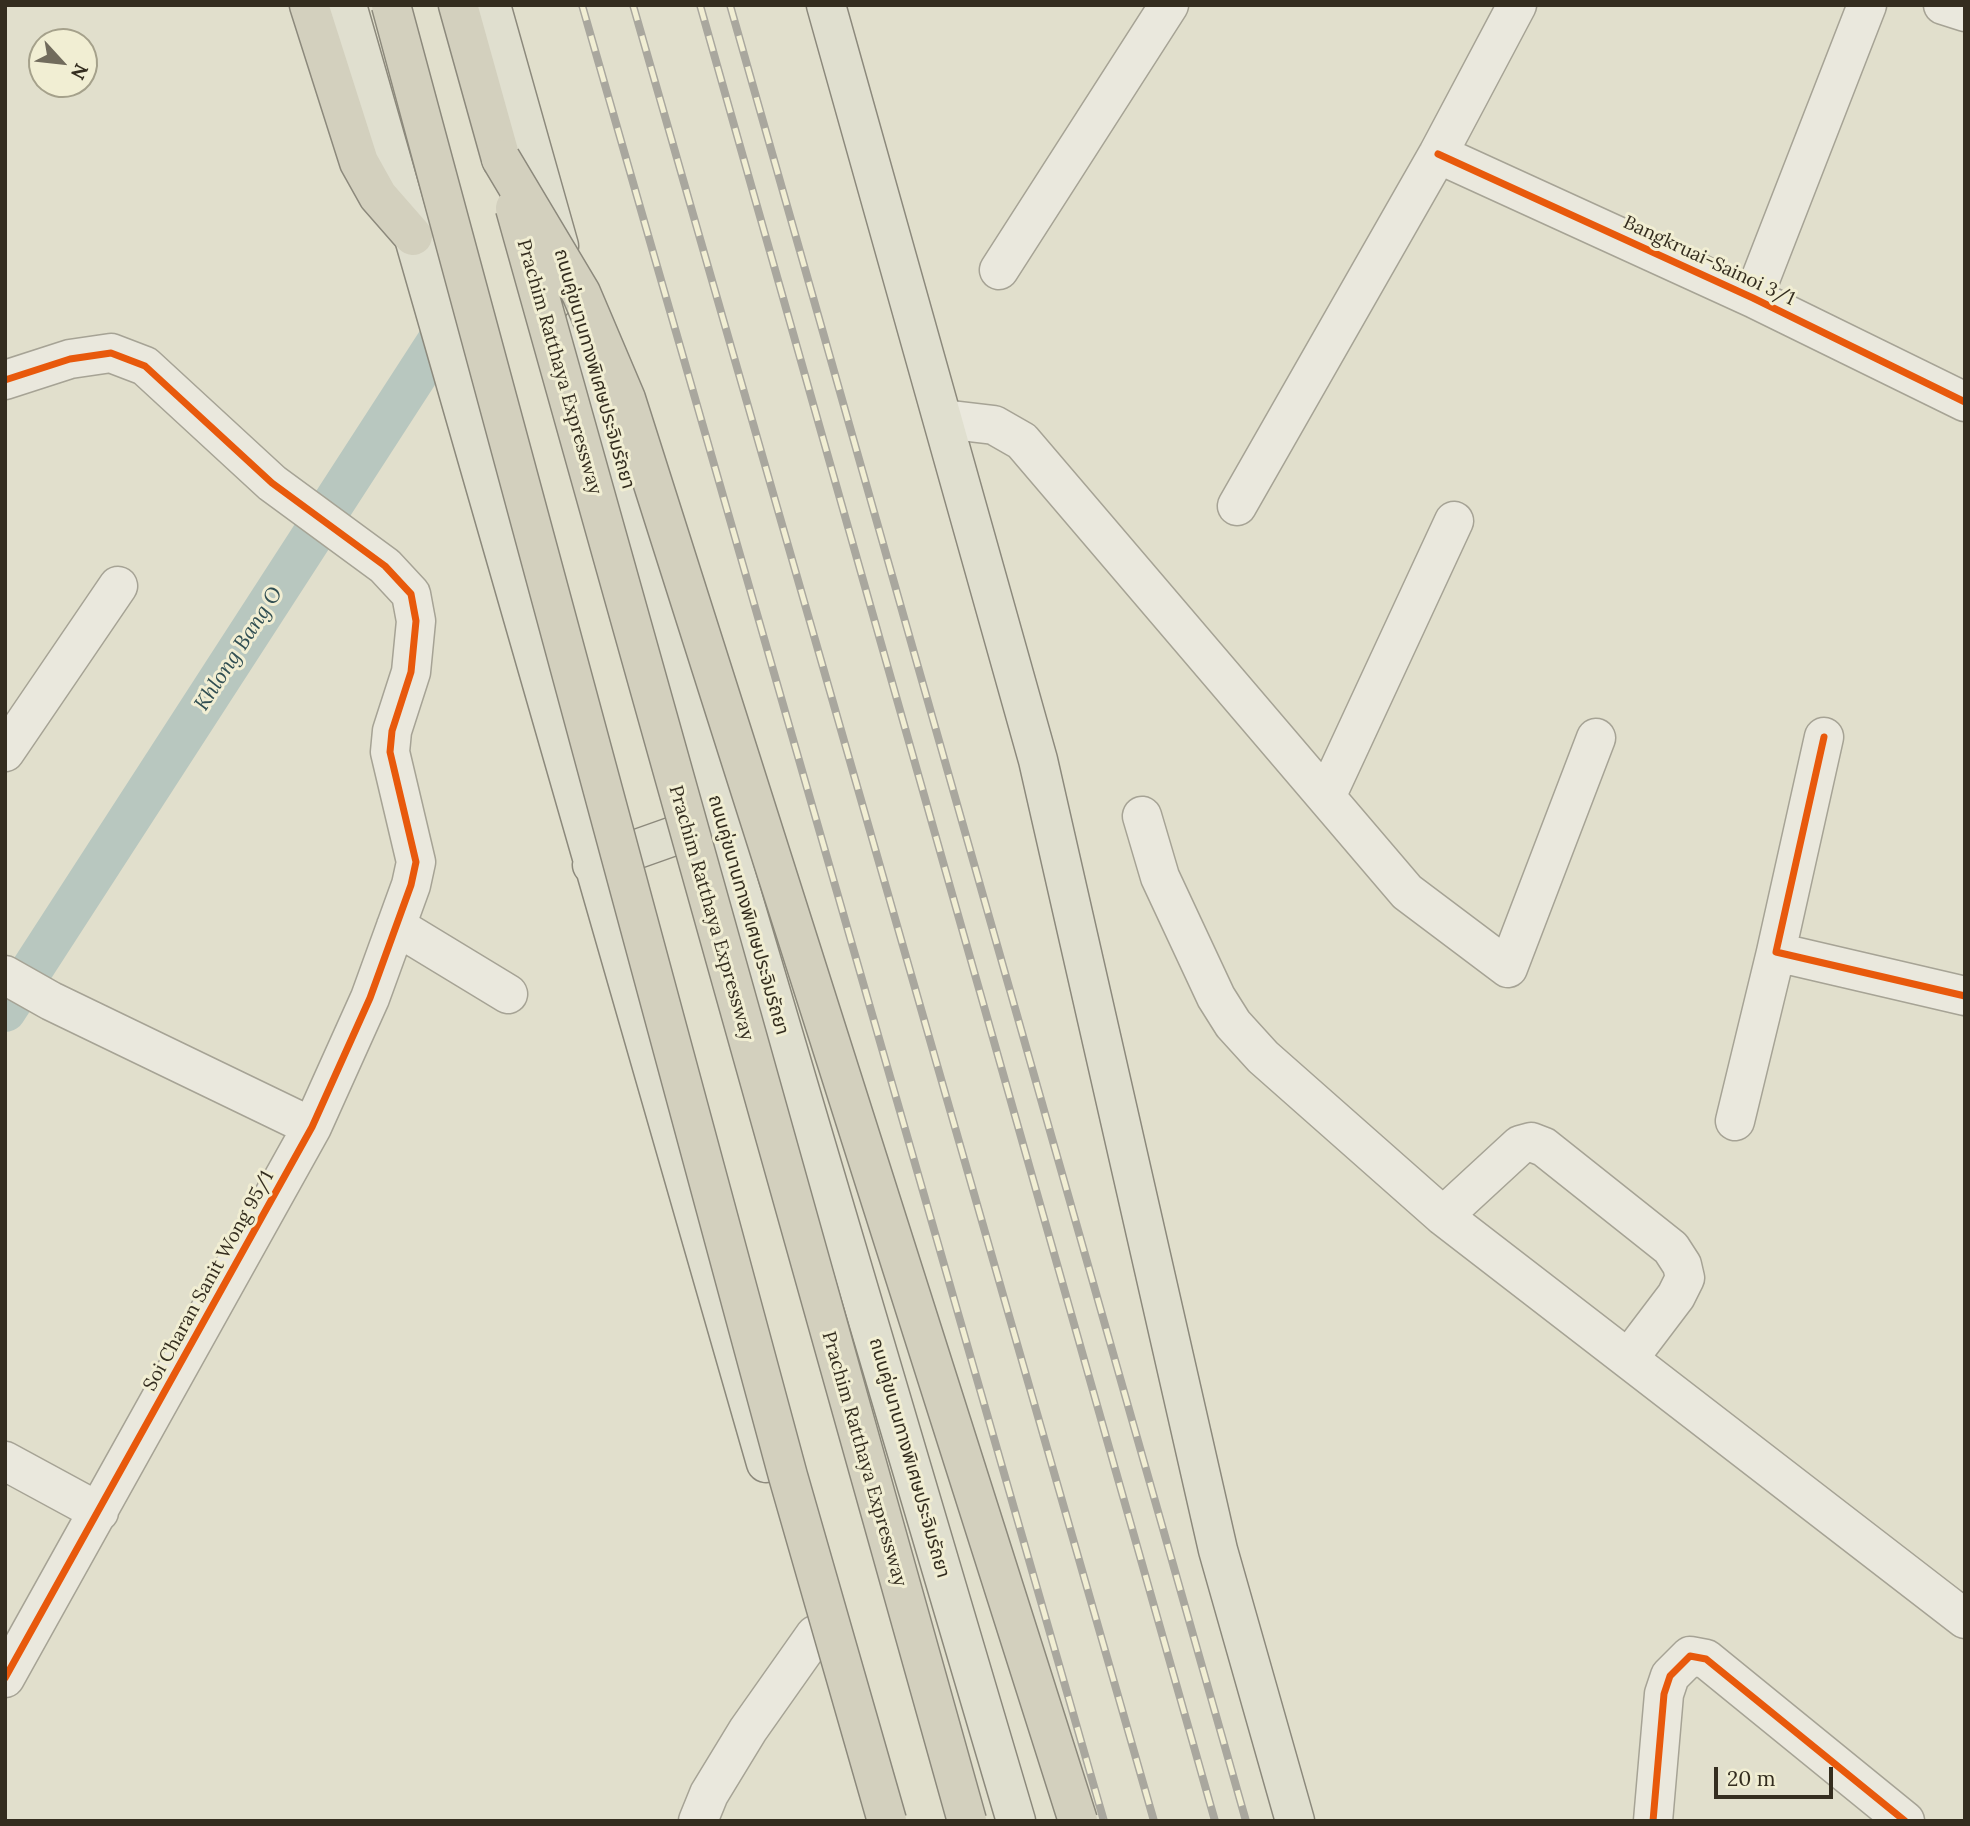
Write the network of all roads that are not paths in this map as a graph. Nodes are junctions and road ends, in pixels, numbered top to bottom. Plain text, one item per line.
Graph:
1 (309, 5) edge
2 (347, 5) edge
3 (391, 5) edge
4 (458, 5) edge
5 (491, 5) edge
6 (826, 5) edge
7 (1169, 5) edge
8 (1517, 5) edge
9 (1867, 5) edge
10 (1943, 5) edge
11 (1965, 12) edge
12 (1438, 154) junction
13 (501, 159) junction
14 (413, 236) junction
15 (999, 270) dead end
16 (1753, 298) junction
17 (5, 380) edge
18 (1965, 402) edge
19 (943, 419) junction
20 (1237, 506) dead end
21 (1454, 521) dead end
22 (118, 586) dead end
23 (1824, 737) dead end
24 (1596, 738) dead end
25 (5, 752) edge
26 (1326, 797) junction
27 (1142, 816) dead end
28 (720, 820) junction
29 (592, 865) junction
30 (396, 926) junction
31 (1776, 952) junction
32 (5, 975) edge
33 (508, 994) dead end
34 (1965, 996) edge
35 (1735, 1121) dead end
36 (312, 1127) junction
37 (1443, 1216) junction
38 (1629, 1358) junction
39 (5, 1461) edge
40 (99, 1512) junction
41 (1965, 1619) edge
42 (815, 1635) junction
43 (5, 1678) edge
44 (698, 1821) edge
45 (869, 1821) edge
46 (887, 1821) edge
47 (967, 1821) edge
48 (1016, 1821) edge
49 (1078, 1821) edge
50 (1295, 1821) edge
51 (1653, 1821) edge
52 (1905, 1821) edge

1 - 14 highway
2 - 14 main road
3 - 46 highway, bridge
4 - 13 highway, Prachim Ratthaya Expressway
5 - 28 main road, ถนนคู่ขนานทางพิเศษประจิมรัถยา
6 - 19 main road
7 - 15 street
8 - 12 street
9 - 16 street
10 - 11 street
12 - 16 street, Bangkruai-Sainoi 3/1
12 - 20 street
13 - 47 highway, Prachim Ratthaya Expressway, bridge
13 - 49 highway, bridge
14 - 29 main road
16 - 18 street, Bangkruai-Sainoi 3/1
17 - 30 street, Soi Charan Sanit Wong 95/1
19 - 26 street
19 - 50 main road
21 - 26 street
22 - 25 street
23 - 31 street
24 - 26 street
27 - 37 street
28 - 29 main road
28 - 48 main road, ถนนคู่ขนานทางพิเศษประจิมรัถยา
29 - 42 main road
30 - 33 street
30 - 36 street, Soi Charan Sanit Wong 95/1
31 - 34 street
31 - 35 street
32 - 36 street
36 - 40 street, Soi Charan Sanit Wong 95/1
37 - 38 street
37 - 38 street
38 - 41 street
39 - 40 street
40 - 43 street, Soi Charan Sanit Wong 95/1
42 - 44 street
42 - 45 main road
51 - 52 street

